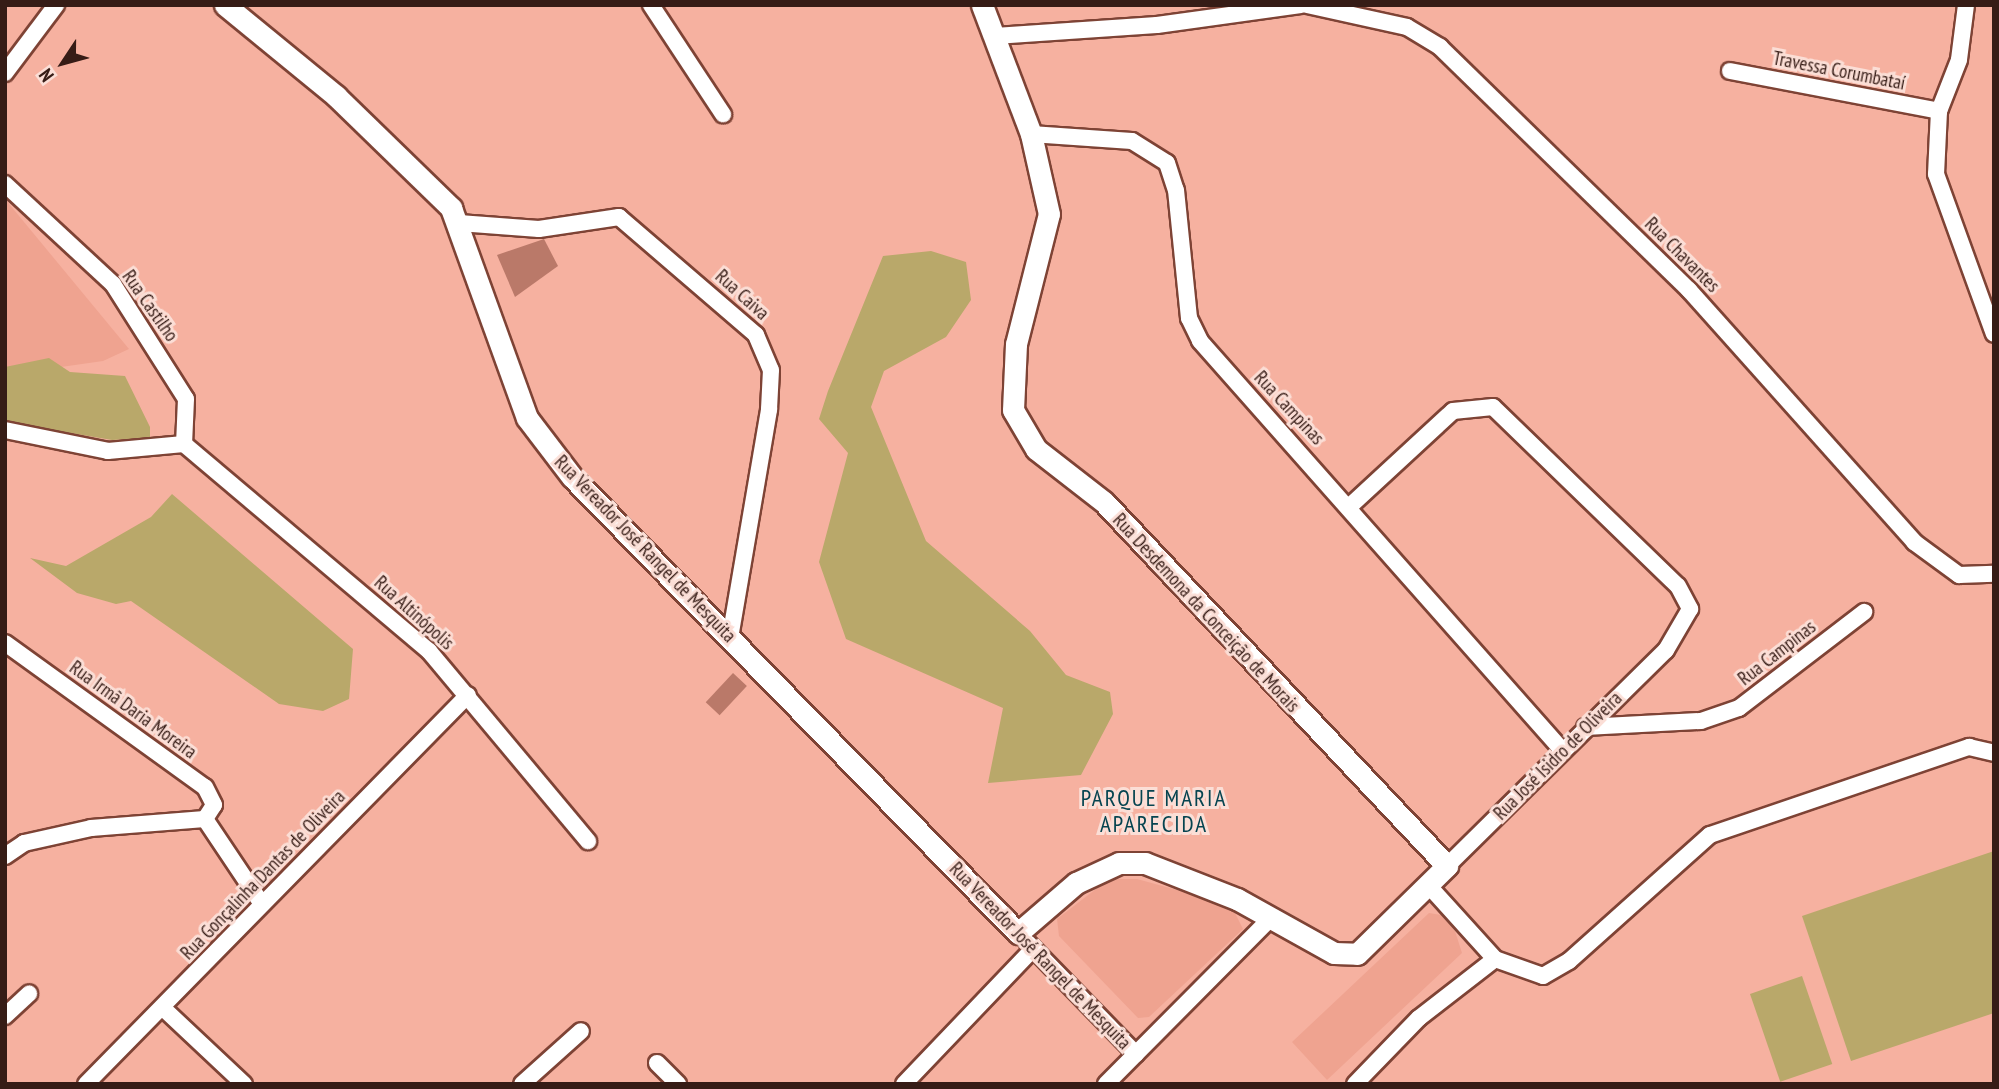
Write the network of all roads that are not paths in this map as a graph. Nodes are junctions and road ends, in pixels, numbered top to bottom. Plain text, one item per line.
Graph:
1 (56, 5) edge
2 (225, 5) edge
3 (651, 5) edge
4 (982, 5) edge
5 (1301, 5) edge
6 (1307, 5) edge
7 (1966, 5) edge
8 (995, 36) junction
9 (1730, 71) dead end
10 (5, 73) edge
11 (1939, 111) junction
12 (723, 114) dead end
13 (1031, 134) junction
14 (5, 184) edge
15 (459, 223) junction
16 (1994, 334) edge
17 (5, 430) edge
18 (184, 444) junction
19 (1350, 506) junction
20 (1994, 574) edge
21 (1864, 612) dead end
22 (730, 637) junction
23 (5, 643) edge
24 (468, 695) junction
25 (1585, 727) junction
26 (1562, 750) junction
27 (1994, 752) edge
28 (205, 819) junction
29 (588, 841) dead end
30 (5, 856) edge
31 (1447, 866) junction
32 (1429, 886) junction
33 (262, 904) junction
34 (1269, 920) junction
35 (1018, 933) junction
36 (1033, 949) junction
37 (1495, 959) junction
38 (29, 994) dead end
39 (163, 1008) junction
40 (5, 1016) edge
41 (581, 1031) dead end
42 (1136, 1054) junction
43 (657, 1063) dead end
44 (86, 1084) edge
45 (244, 1084) edge
46 (522, 1084) edge
47 (678, 1084) edge
48 (904, 1084) edge
49 (1106, 1084) edge
50 (1354, 1084) edge

1 - 10 street
2 - 15 street, Rua Vereador José Rangel de Mesquita
3 - 12 street
4 - 8 street, Rua Desdemona da Conceição de Morais
5 - 8 street
6 - 20 street, Rua Chavantes
7 - 11 street
8 - 13 street, Rua Desdemona da Conceição de Morais
9 - 11 street, Travessa Corumbataí
11 - 16 street
13 - 19 street, Rua Campinas
13 - 31 street, Rua Desdemona da Conceição de Morais
14 - 18 street, Rua Castilho
15 - 22 street, Rua Vereador José Rangel de Mesquita
15 - 22 street, Rua Caiva
17 - 18 street
18 - 24 street, Rua Altinópolis
19 - 25 street, Rua José Isidro de Oliveira
19 - 26 street, Rua Campinas
21 - 25 street, Rua Campinas
22 - 35 street, Rua Vereador José Rangel de Mesquita
23 - 28 street, Rua Irmã Daria Moreira
24 - 29 street, Rua Altinópolis
24 - 33 street, Rua Gonçalinha Dantas de Oliveira
25 - 26 street, Rua José Isidro de Oliveira
26 - 31 street, Rua José Isidro de Oliveira
27 - 37 street
28 - 30 street
28 - 33 street
31 - 32 street, Rua José Isidro de Oliveira
32 - 34 street, Rua José Isidro de Oliveira
32 - 37 street
33 - 39 street, Rua Gonçalinha Dantas de Oliveira
34 - 35 street, Rua José Isidro de Oliveira
34 - 42 street
35 - 36 street, Rua Vereador José Rangel de Mesquita
36 - 42 street, Rua Vereador José Rangel de Mesquita
36 - 48 street
37 - 50 street
38 - 40 street
39 - 44 street, Rua Gonçalinha Dantas de Oliveira
39 - 45 street
41 - 46 street
42 - 49 street
43 - 47 street

